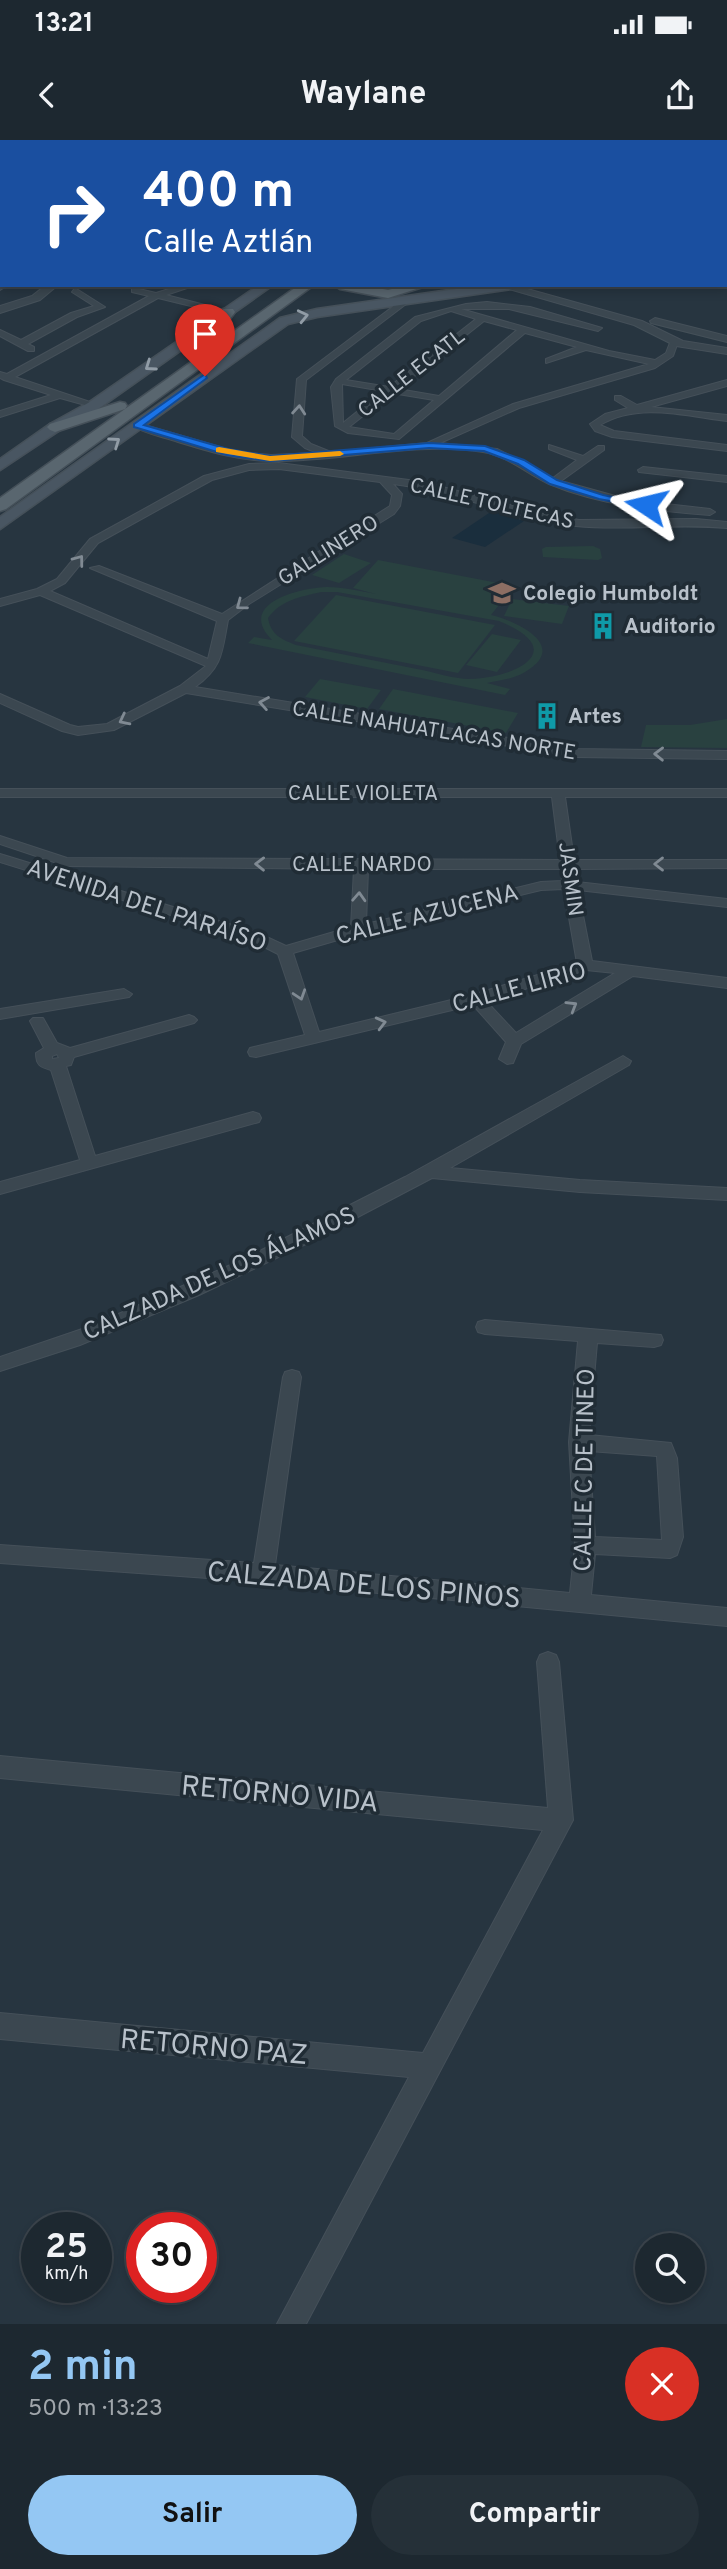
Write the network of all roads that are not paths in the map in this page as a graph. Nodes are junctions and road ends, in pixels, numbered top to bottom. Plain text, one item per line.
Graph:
1 (51, 287) edge
2 (136, 287) edge
3 (180, 287) edge
4 (264, 287) edge
5 (288, 287) edge
6 (305, 287) edge
7 (351, 287) edge
8 (415, 287) edge
9 (512, 287) edge
10 (75, 290) dead end
11 (486, 290) junction
12 (157, 295) junction
13 (406, 301) junction
14 (448, 308) junction
15 (0, 310) edge
16 (228, 312) junction
17 (74, 315) junction
18 (481, 319) junction
19 (40, 323) dead end
20 (25, 328) dead end
21 (598, 328) dead end
22 (523, 330) junction
23 (701, 333) junction
24 (0, 334) edge
25 (36, 335) junction
26 (727, 339) edge
27 (674, 342) junction
28 (15, 344) junction
29 (585, 347) junction
30 (201, 351) junction
31 (727, 351) edge
32 (608, 354) junction
33 (46, 356) junction
34 (227, 360) junction
35 (549, 361) dead end
36 (658, 363) junction
37 (646, 368) junction
38 (3, 376) edge
39 (340, 381) junction
40 (727, 383) edge
41 (589, 384) junction
42 (388, 390) junction
43 (61, 395) junction
44 (442, 399) junction
45 (139, 405) junction
46 (93, 406) junction
47 (120, 406) junction
48 (0, 407) edge
49 (642, 408) junction
50 (10, 411) junction
51 (0, 414) edge
52 (727, 418) edge
53 (138, 426) junction
54 (55, 427) junction
55 (342, 428) junction
56 (85, 444) junction
57 (429, 445) junction
58 (552, 447) dead end
59 (601, 448) dead end
60 (727, 448) edge
61 (333, 454) junction
62 (585, 460) junction
63 (0, 466) edge
64 (643, 470) dead end
65 (345, 475) junction
66 (727, 479) edge
67 (383, 480) junction
68 (553, 482) junction
69 (57, 483) junction
70 (0, 489) edge
71 (0, 506) edge
72 (664, 508) junction
73 (727, 514) edge
74 (0, 524) edge
75 (662, 524) junction
76 (727, 525) edge
77 (95, 568) dead end
78 (41, 591) junction
79 (0, 603) edge
80 (223, 620) junction
81 (213, 665) junction
82 (184, 689) junction
83 (0, 698) edge
84 (727, 755) edge
85 (0, 793) edge
86 (558, 793) junction
87 (727, 793) edge
88 (0, 840) edge
89 (0, 858) edge
90 (66, 862) junction
91 (569, 863) junction
92 (727, 864) edge
93 (361, 865) junction
94 (54, 874) junction
95 (570, 885) junction
96 (727, 903) edge
97 (358, 930) junction
98 (285, 951) junction
99 (585, 965) junction
100 (630, 971) junction
101 (727, 984) edge
102 (124, 994) dead end
103 (476, 999) junction
104 (0, 1014) edge
105 (189, 1020) dead end
106 (38, 1021) dead end
107 (314, 1039) junction
108 (514, 1041) junction
109 (257, 1052) dead end
110 (59, 1056) junction
111 (507, 1059) dead end
112 (623, 1061) dead end
113 (253, 1118) dead end
114 (89, 1163) junction
115 (433, 1172) junction
116 (0, 1188) edge
117 (727, 1194) edge
118 (485, 1327) dead end
119 (588, 1335) junction
120 (654, 1340) dead end
121 (0, 1364) edge
122 (292, 1377) dead end
123 (579, 1441) junction
124 (585, 1545) junction
125 (0, 1554) edge
126 (263, 1573) junction
127 (580, 1605) junction
128 (727, 1617) edge
129 (548, 1662) dead end
130 (0, 1767) edge
131 (561, 1820) junction
132 (0, 2026) edge
133 (429, 2066) junction
134 (291, 2324) edge

1 - 15 street
2 - 12 street
3 - 12 street
4 - 16 main road
5 - 30 main road
6 - 45 main road
7 - 8 main road
9 - 11 main road
9 - 11 main road
9 - 23 street
9 - 27 street
10 - 17 street
11 - 13 main road
12 - 16 street
12 - 33 street
34 -> 13 main road
61 -> 13 street
14 - 18 street
14 - 21 street
14 - 39 street
16 - 30 main road
16 -> 46 main road
17 - 19 street
17 - 25 street
18 - 22 street
18 - 42 street, CALLE ECATL
20 - 25 street
22 - 29 street
22 - 44 street
23 - 26 street
23 - 27 street
24 - 28 street
25 - 28 street
27 - 31 street
27 - 36 street
28 - 33 street
29 - 32 street
29 - 35 street
30 - 47 main road
32 - 36 street
32 - 37 street
33 - 38 street
34 - 45 main road
34 - 53 main road
36 - 37 street
37 - 41 street
38 - 43 street
39 - 42 street
39 - 55 street
40 - 49 street
41 - 49 street
41 - 57 street
42 - 44 street
42 - 55 street, CALLE ECATL
43 - 46 street
43 - 50 street
44 - 55 street
45 - 56 main road
46 - 54 main road
47 - 54 main road
47 - 70 main road
48 - 50 street
49 - 52 street
49 - 60 street
50 - 51 street
53 - 61 street, CALLE TOLTECAS
69 -> 53 main road
54 - 63 main road
56 - 69 main road
56 - 71 main road
57 - 61 street, CALLE TOLTECAS
57 - 68 street, CALLE TOLTECAS
58 - 62 street
59 - 62 street
61 - 65 street
62 - 68 street
64 - 66 street
65 - 67 street, GALLINERO
78 -> 65 street, GALLINERO
67 - 75 street, CALLE TOLTECAS
67 -> 80 street, GALLINERO
68 - 72 street, CALLE TOLTECAS
69 - 74 main road
72 - 73 street, CALLE TOLTECAS
72 - 75 street
75 - 76 street, CALLE TOLTECAS
77 - 80 street
78 - 79 street, GALLINERO
78 - 81 street
80 - 81 street
81 - 82 street
82 -> 83 street
84 -> 82 street, CALLE NAHUATLACAS NORTE
85 - 86 street, CALLE VIOLETA
86 - 87 street, CALLE VIOLETA
86 - 91 street, JASMIN
88 - 90 street, CALLE NARDO
89 - 94 street, AVENIDA DEL PARAÍSO
93 -> 90 street, CALLE NARDO
90 - 94 street
92 -> 91 street, CALLE NARDO
91 - 93 street, CALLE NARDO
91 - 95 street, JASMIN
97 -> 93 street
94 - 98 street, AVENIDA DEL PARAÍSO
95 - 96 street
95 - 97 street, CALLE AZUCENA
95 - 99 street, JASMIN
97 - 98 street, CALLE AZUCENA
98 -> 107 street, AVENIDA DEL PARAÍSO
99 - 100 street, CALLE LIRIO
99 - 103 street, CALLE LIRIO
100 - 101 street, CALLE LIRIO
108 -> 100 street
102 - 104 street
107 -> 103 street, CALLE LIRIO
103 - 108 street
105 - 110 street
106 - 110 street
107 - 109 street, CALLE LIRIO
108 - 111 street
110 - 114 street
112 - 115 street, CALZADA DE LOS ÁLAMOS
113 - 114 street
114 - 116 street
115 - 117 street
115 - 121 street, CALZADA DE LOS ÁLAMOS
118 - 119 street
119 - 120 street
119 - 123 street, CALLE C DE TINEO
122 - 126 street
123 - 124 street, CALLE C DE TINEO
123 - 124 street
124 - 127 street, CALLE C DE TINEO
125 - 126 street, CALZADA DE LOS PINOS
126 - 127 street, CALZADA DE LOS PINOS
127 - 128 street, CALZADA DE LOS PINOS
129 - 131 street
130 - 131 street, RETORNO VIDA
131 - 133 street
132 - 133 street, RETORNO PAZ
133 - 134 street

